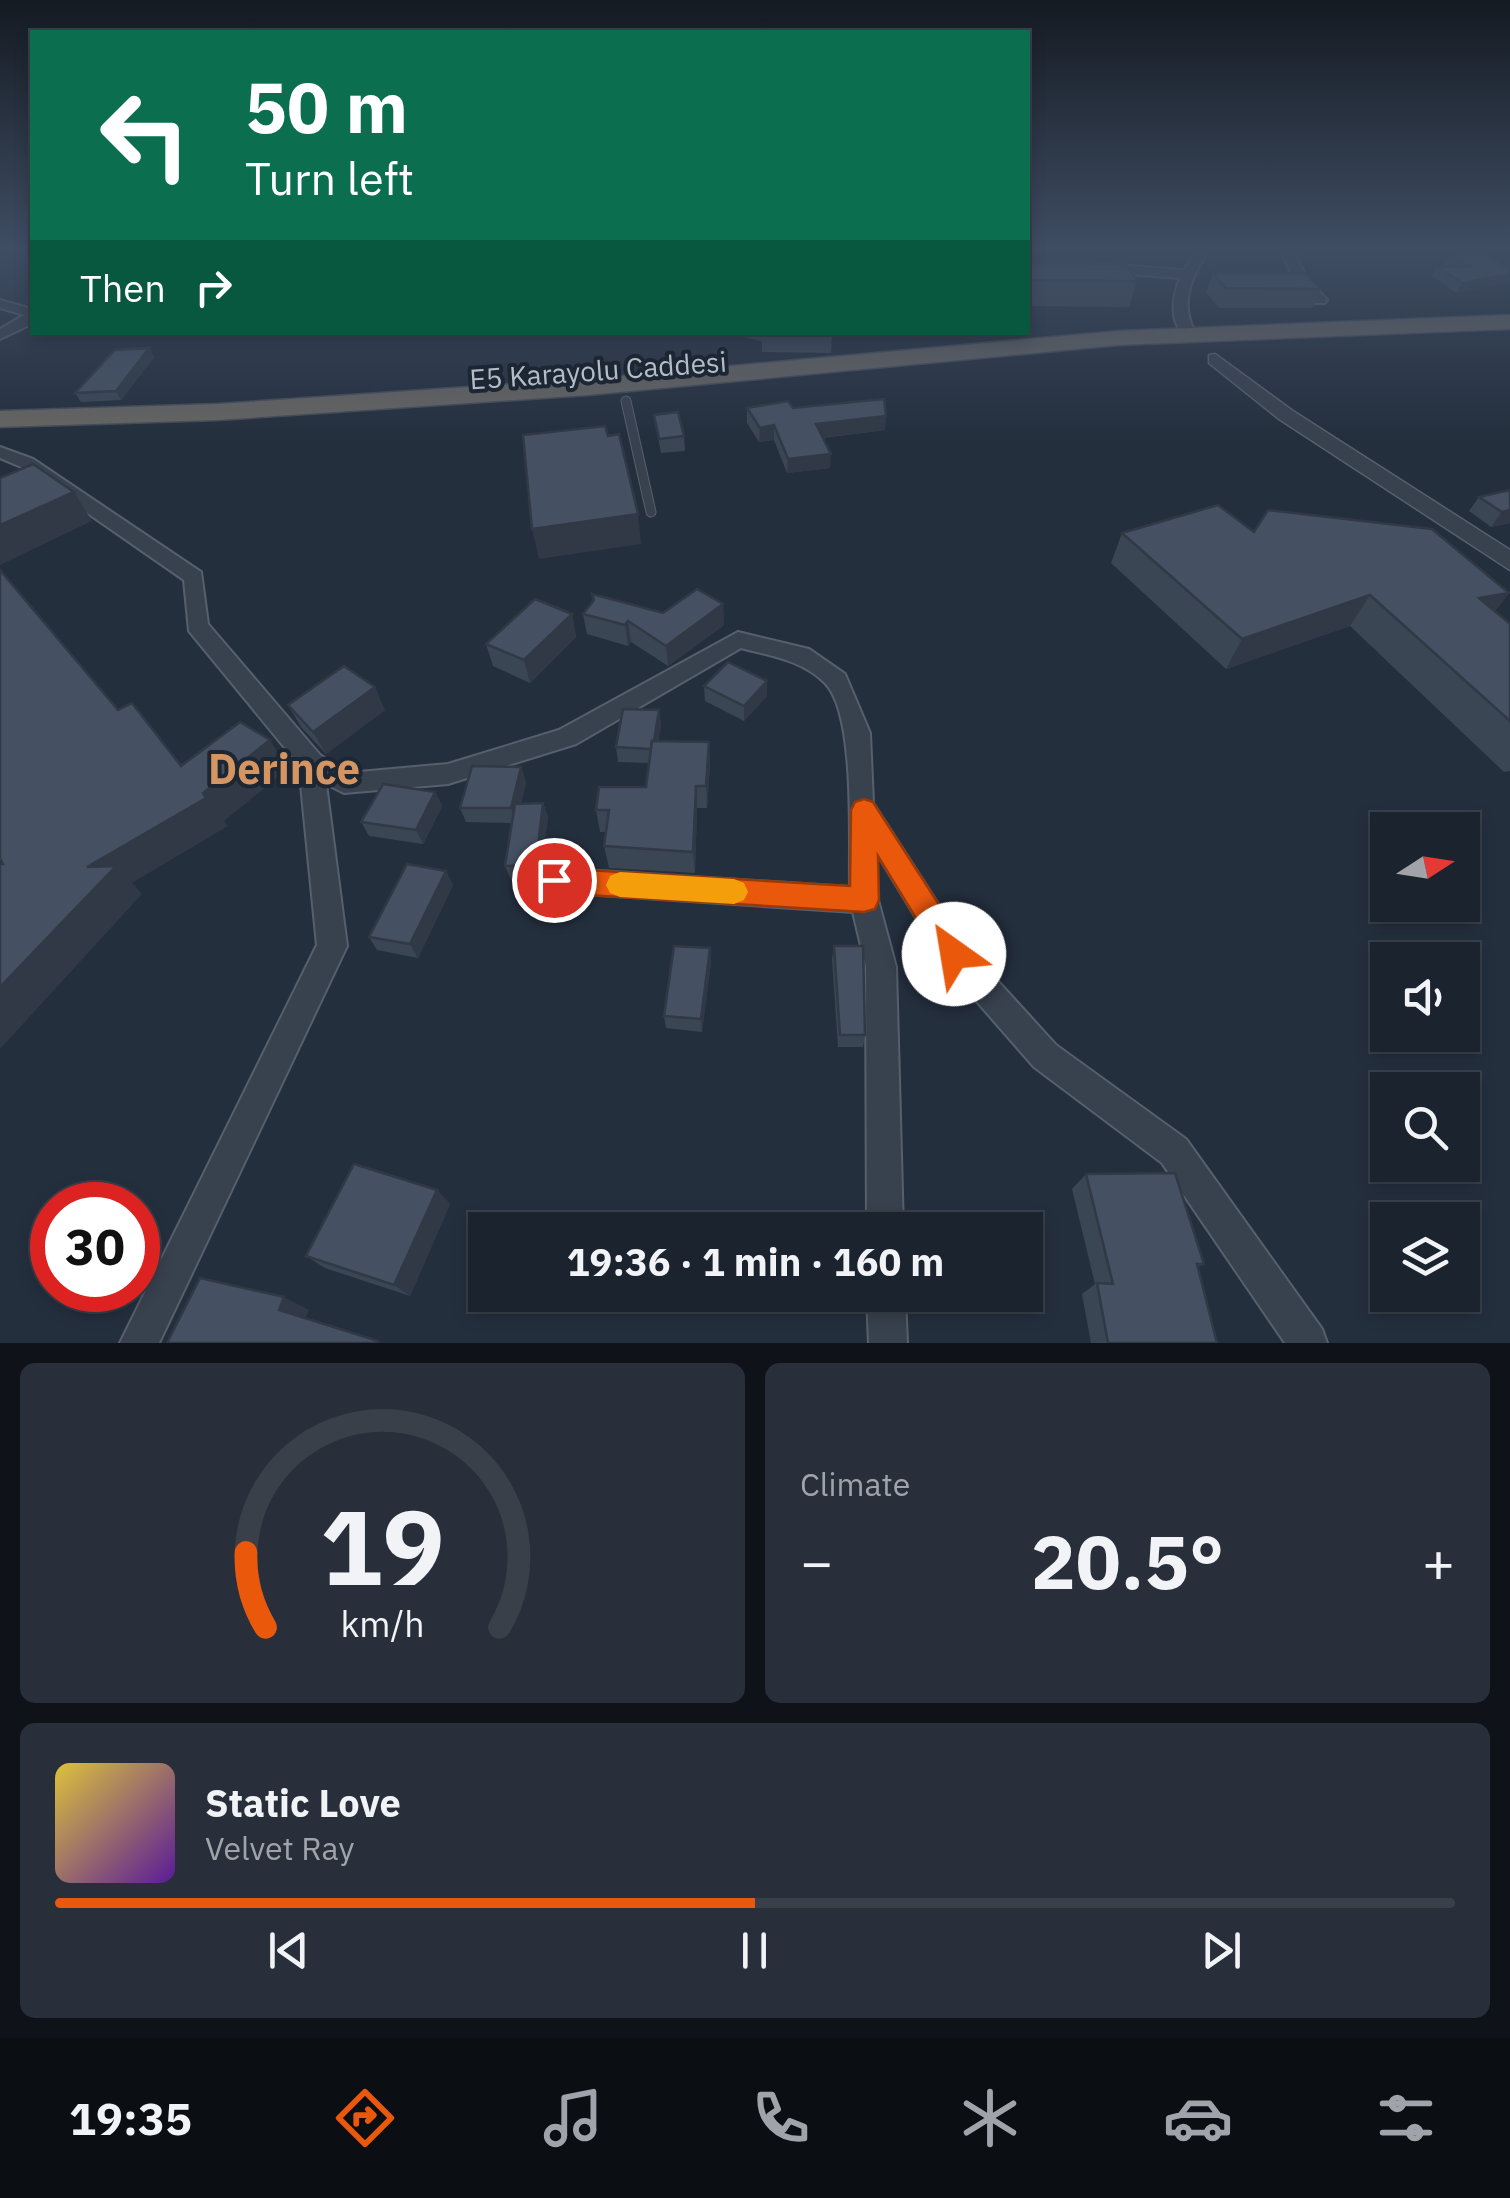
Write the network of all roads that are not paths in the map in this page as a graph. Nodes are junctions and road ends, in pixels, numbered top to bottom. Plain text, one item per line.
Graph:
1 (1180, 311) edge
2 (30, 317) edge
3 (1510, 322) edge
4 (0, 334) edge
5 (1510, 338) edge
6 (1200, 346) junction
7 (626, 401) junction
8 (0, 419) edge
9 (0, 436) edge
10 (0, 452) edge
11 (651, 512) dead end
12 (1510, 562) edge
13 (311, 762) junction
14 (864, 810) junction
15 (554, 880) dead end
16 (864, 900) junction
17 (885, 1212) edge
18 (887, 1312) edge
19 (139, 1343) edge
20 (888, 1343) edge
21 (1308, 1343) edge

1 - 6 street
2 - 4 street
3 - 6 highway, E5 Karayolu Caddesi
5 - 6 highway, E5 Karayolu Caddesi
6 - 7 highway, E5 Karayolu Caddesi
6 - 8 highway, E5 Karayolu Caddesi
6 - 12 street
7 - 9 highway, E5 Karayolu Caddesi
7 - 11 lane
10 - 13 street
13 - 14 street
13 - 19 street
14 - 16 street
14 - 21 street
15 - 16 street
16 - 17 street
18 - 20 street

